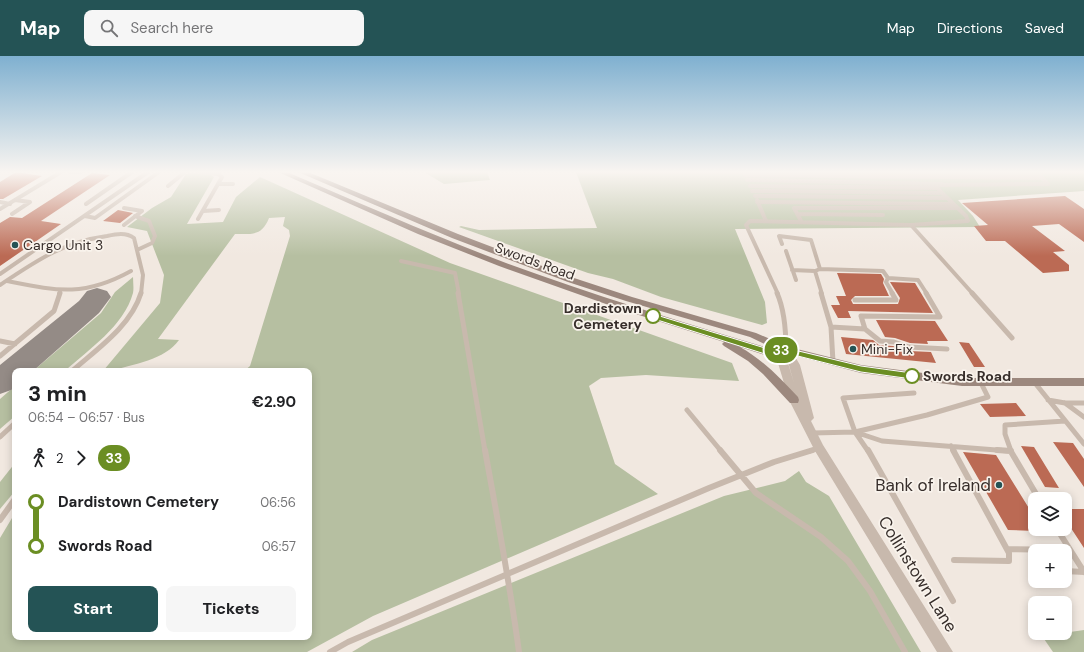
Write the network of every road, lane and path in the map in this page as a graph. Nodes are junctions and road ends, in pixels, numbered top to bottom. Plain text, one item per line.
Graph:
1 (16, 200) joint
2 (92, 200) edge
3 (108, 200) edge
4 (120, 200) edge
5 (209, 200) edge
6 (346, 200) edge
7 (367, 200) edge
8 (871, 200) edge
9 (949, 200) edge
10 (0, 202) edge
11 (757, 202) joint
12 (874, 203) junction
13 (10, 204) junction
14 (86, 204) dead end
15 (953, 204) junction
16 (124, 208) dead end
17 (958, 208) junction
18 (0, 209) edge
19 (878, 209) junction
20 (219, 210) dead end
21 (203, 211) junction
22 (12, 214) dead end
23 (798, 214) junction
24 (883, 215) junction
25 (85, 216) junction
26 (135, 216) junction
27 (198, 219) dead end
28 (766, 221) junction
29 (801, 222) junction
30 (124, 224) dead end
31 (889, 224) junction
32 (911, 225) junction
33 (782, 244) dead end
34 (137, 250) junction
35 (786, 252) dead end
36 (401, 261) dead end
37 (820, 269) junction
38 (792, 270) junction
39 (131, 271) dead end
40 (815, 271) junction
41 (0, 274) edge
42 (888, 278) junction
43 (796, 280) dead end
44 (6, 281) junction
45 (0, 285) edge
46 (60, 291) junction
47 (856, 300) dead end
48 (831, 327) junction
49 (865, 328) junction
50 (712, 335) junction
51 (1012, 338) dead end
52 (0, 341) edge
53 (15, 344) junction
54 (947, 349) dead end
55 (786, 350) junction
56 (0, 356) edge
57 (833, 362) junction
58 (75, 368) edge
59 (1084, 382) edge
60 (981, 383) junction
61 (1035, 383) junction
62 (914, 393) dead end
63 (794, 400) junction
64 (1048, 400) junction
65 (1065, 403) junction
66 (1084, 403) edge
67 (687, 410) dead end
68 (1084, 417) edge
69 (1065, 420) junction
70 (12, 426) edge
71 (854, 432) junction
72 (812, 433) junction
73 (0, 437) edge
74 (1083, 443) edge
75 (951, 446) junction
76 (819, 448) junction
77 (1011, 451) junction
78 (740, 476) junction
79 (1035, 492) edge
80 (12, 503) edge
81 (0, 520) edge
82 (1007, 549) junction
83 (1028, 549) edge
84 (1072, 554) edge
85 (954, 560) dead end
86 (1072, 571) edge
87 (1084, 572) edge
88 (506, 573) junction
89 (953, 601) dead end
90 (330, 652) edge
91 (519, 652) edge
92 (905, 652) edge
93 (946, 652) edge

1 - 13 lane
1 - 22 lane
2 - 14 lane
3 - 25 lane
4 - 25 lane
5 - 21 lane
6 - 50 main road, Swords Road
7 - 55 main road, Swords Road
8 - 12 lane
9 - 15 lane
10 - 13 lane
11 - 12 lane
11 - 28 lane
12 - 15 lane
12 - 19 lane
13 - 18 lane
15 - 17 lane
16 - 26 lane
17 - 19 lane
17 - 32 lane
19 - 23 lane
19 - 24 lane
20 - 21 lane
21 - 27 lane
23 - 24 lane
23 - 29 lane
24 - 31 lane
25 - 41 lane
26 - 30 lane
26 - 34 lane
28 - 29 lane
28 - 55 lane
29 - 31 lane
31 - 32 lane
32 - 51 lane
33 - 37 lane
34 - 44 lane
34 - 58 lane
35 - 38 lane
36 - 88 lane
37 - 40 lane
37 - 42 lane
38 - 40 lane
38 - 43 lane
39 - 46 lane
40 - 48 lane
42 - 47 lane
42 - 49 lane
44 - 45 lane
44 - 46 lane
46 - 53 lane
48 - 49 lane
48 - 57 lane
49 - 54 lane
50 - 55 main road, Swords Road
50 - 63 main road
52 - 53 lane
53 - 56 lane
55 - 57 main road, Swords Road
55 - 63 street, Collinstown Lane
55 - 72 street, Collinstown Lane
57 - 60 main road, Swords Road
59 - 61 main road, Swords Road
60 - 61 main road, Swords Road
60 - 71 lane
61 - 64 lane
62 - 71 lane
63 - 72 street, Collinstown Lane
64 - 65 lane
64 - 69 lane
65 - 66 lane
65 - 68 lane
67 - 78 lane
69 - 74 lane
69 - 77 lane
70 - 73 lane
71 - 72 lane
71 - 75 lane
71 - 89 lane
72 - 76 street, Collinstown Lane
75 - 77 lane
75 - 82 lane
76 - 78 lane
76 - 93 street, Collinstown Lane
77 - 79 lane
78 - 88 lane
78 - 92 lane
80 - 81 lane
82 - 83 lane
82 - 85 lane
84 - 87 lane
86 - 87 lane
88 - 90 lane
88 - 91 lane

